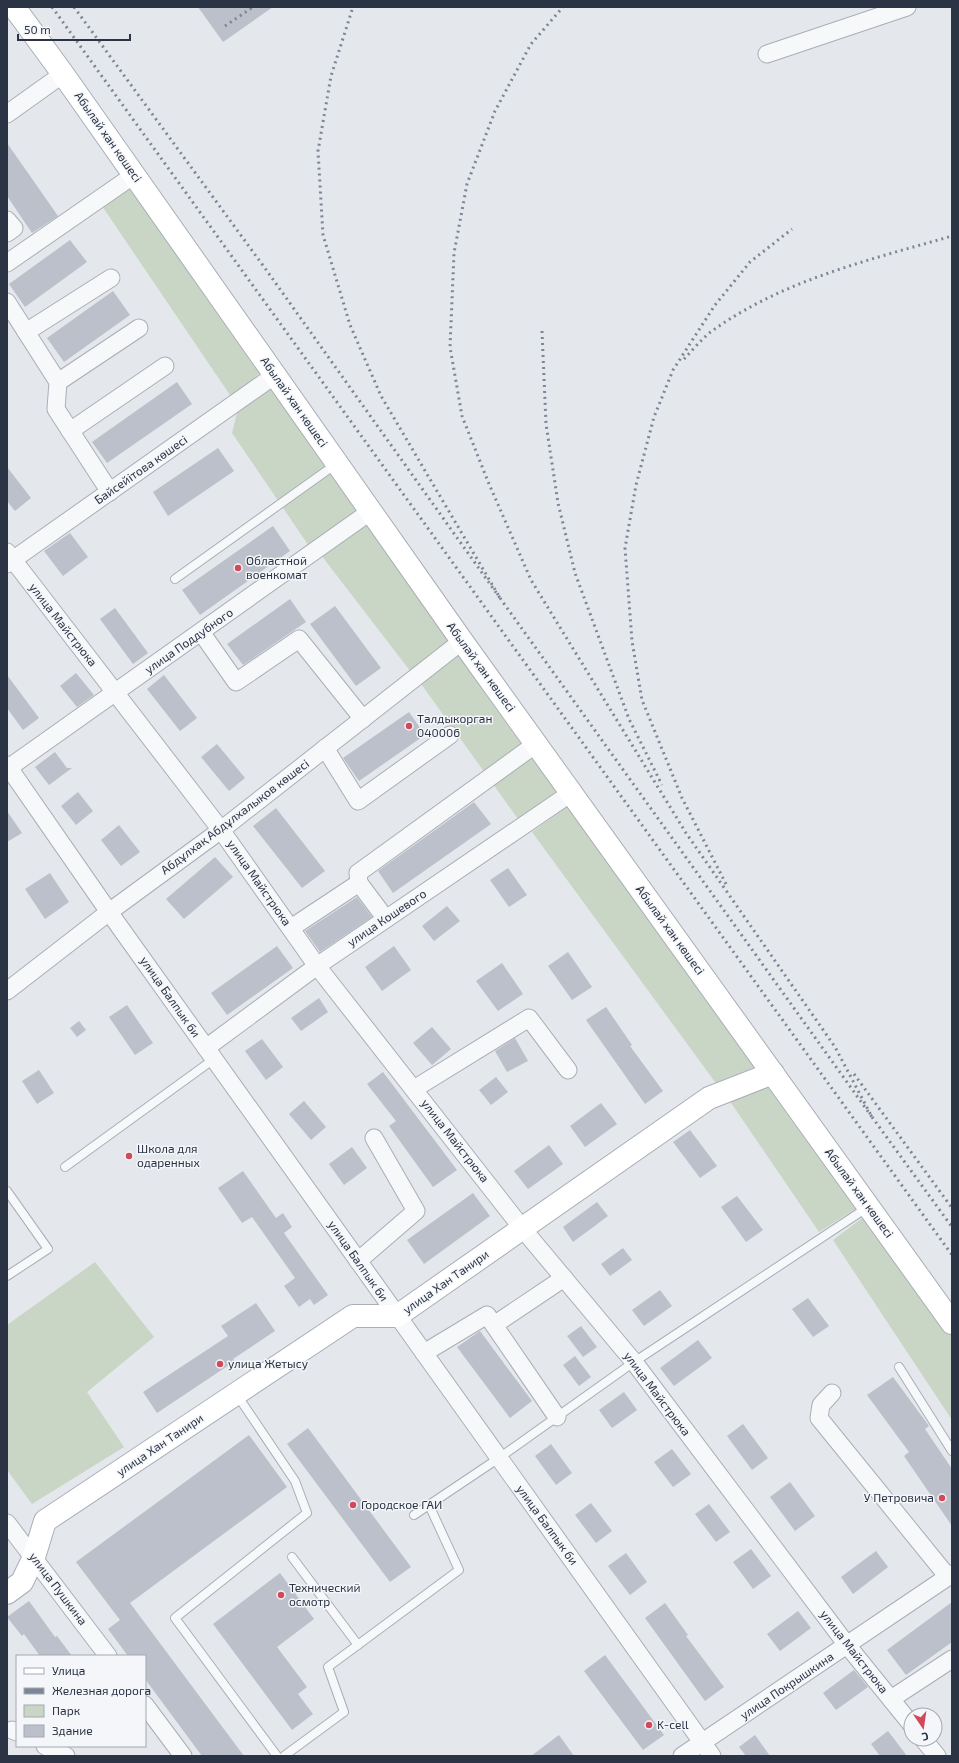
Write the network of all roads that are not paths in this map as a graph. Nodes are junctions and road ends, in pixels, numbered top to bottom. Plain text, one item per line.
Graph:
1 (14, 7) edge
2 (907, 7) edge
3 (767, 54) dead end
4 (63, 74) junction
5 (7, 114) edge
6 (134, 175) junction
7 (7, 220) edge
8 (7, 233) edge
9 (7, 263) edge
10 (111, 278) dead end
11 (7, 302) edge
12 (139, 328) dead end
13 (26, 332) junction
14 (165, 366) dead end
15 (275, 375) junction
16 (58, 382) junction
17 (70, 431) junction
18 (337, 463) junction
19 (110, 492) junction
20 (371, 511) junction
21 (9, 559) edge
22 (175, 579) dead end
23 (201, 632) junction
24 (462, 641) junction
25 (116, 693) junction
26 (363, 719) junction
27 (450, 735) dead end
28 (536, 744) junction
29 (325, 748) junction
30 (8, 767) edge
31 (571, 793) junction
32 (221, 830) junction
33 (359, 884) junction
34 (109, 912) junction
35 (386, 919) junction
36 (291, 928) junction
37 (317, 966) junction
38 (7, 991) edge
39 (210, 1054) junction
40 (568, 1070) dead end
41 (773, 1073) junction
42 (414, 1089) junction
43 (374, 1138) dead end
44 (65, 1167) dead end
45 (7, 1191) edge
46 (868, 1206) junction
47 (522, 1228) junction
48 (358, 1261) junction
49 (7, 1276) edge
50 (564, 1278) junction
51 (397, 1316) junction
52 (952, 1323) edge
53 (494, 1325) junction
54 (424, 1353) junction
55 (634, 1362) junction
56 (899, 1367) dead end
57 (832, 1393) dead end
58 (236, 1394) junction
59 (557, 1417) junction
60 (952, 1451) edge
61 (499, 1458) junction
62 (429, 1505) junction
63 (414, 1515) dead end
64 (7, 1523) edge
65 (34, 1557) junction
66 (292, 1557) dead end
67 (950, 1576) edge
68 (7, 1593) edge
69 (358, 1645) junction
70 (847, 1645) junction
71 (107, 1655) edge
72 (952, 1659) edge
73 (891, 1699) junction
74 (146, 1706) edge
75 (903, 1714) edge
76 (47, 1747) edge
77 (930, 1747) edge
78 (708, 1749) edge
79 (66, 1756) edge
80 (183, 1756) edge
81 (277, 1756) edge
82 (284, 1756) edge
83 (682, 1756) edge
84 (937, 1756) edge

1 - 4 main road, Абылай хан көшесі
2 - 3 street
4 - 5 street
4 - 6 main road, Абылай хан көшесі
6 - 9 street
6 - 15 main road, Абылай хан көшесі
7 - 8 street
10 - 13 street
11 - 13 street
12 - 16 street
13 - 16 street
14 - 17 street
15 - 18 main road, Абылай хан көшесі
15 - 19 street, Байсейітова көшесі
16 - 17 street
17 - 19 street
18 - 20 main road, Абылай хан көшесі
18 - 22 lane
19 - 21 street, Байсейітова көшесі
20 - 23 street, улица Поддубного
20 - 24 main road, Абылай хан көшесі
21 - 25 street, улица Майстрюка
23 - 25 street, улица Поддубного
23 - 26 street
24 - 26 street, Абдұлхақ Абдұлхалықов көшесі
24 - 28 main road, Абылай хан көшесі
25 - 30 street, улица Поддубного
25 - 32 street, улица Майстрюка
26 - 29 street, Абдұлхақ Абдұлхалықов көшесі
27 - 29 street
28 - 31 main road, Абылай хан көшесі
28 - 33 street
29 - 32 street, Абдұлхақ Абдұлхалықов көшесі
30 - 34 street, улица Балпык би
31 - 35 street, улица Кошевого
31 - 41 main road, Абылай хан көшесі
32 - 34 street, Абдұлхақ Абдұлхалықов көшесі
32 - 36 street, улица Майстрюка
33 - 35 street
33 - 36 street
34 - 38 street, Абдұлхақ Абдұлхалықов көшесі
34 - 39 street, улица Балпык би
35 - 37 street, улица Кошевого
36 - 37 street, улица Майстрюка
37 - 39 street, улица Кошевого
37 - 42 street, улица Майстрюка
39 - 44 lane
39 - 48 street, улица Балпык би
40 - 42 street
41 - 46 main road, Абылай хан көшесі
41 - 47 main road, улица Хан Танири
42 - 47 street, улица Майстрюка
43 - 48 street
45 - 49 lane
46 - 52 main road, Абылай хан көшесі
46 - 55 lane
47 - 50 street, улица Майстрюка
47 - 51 main road, улица Хан Танири
48 - 51 street, улица Балпык би
50 - 53 street
50 - 55 street, улица Майстрюка
51 - 54 street, улица Балпык би
51 - 58 main road, улица Хан Танири
53 - 54 street
53 - 59 street
54 - 61 street, улица Балпык би
55 - 59 lane
55 - 70 street, улица Майстрюка
56 - 60 lane
57 - 67 street
58 - 65 main road, улица Хан Танири
58 - 81 lane
59 - 61 lane
61 - 62 lane
61 - 78 street, улица Балпык би
62 - 63 lane
62 - 69 lane
64 - 65 street, улица Пушкина
65 - 68 main road, улица Хан Танири
65 - 71 street, улица Пушкина
66 - 69 lane
67 - 70 street, улица Покрышкина
69 - 82 lane
70 - 73 street, улица Майстрюка
70 - 78 street, улица Покрышкина
72 - 73 street
73 - 75 street, улица Майстрюка
74 - 80 street
76 - 79 street
77 - 84 street
78 - 83 street, улица Покрышкина

